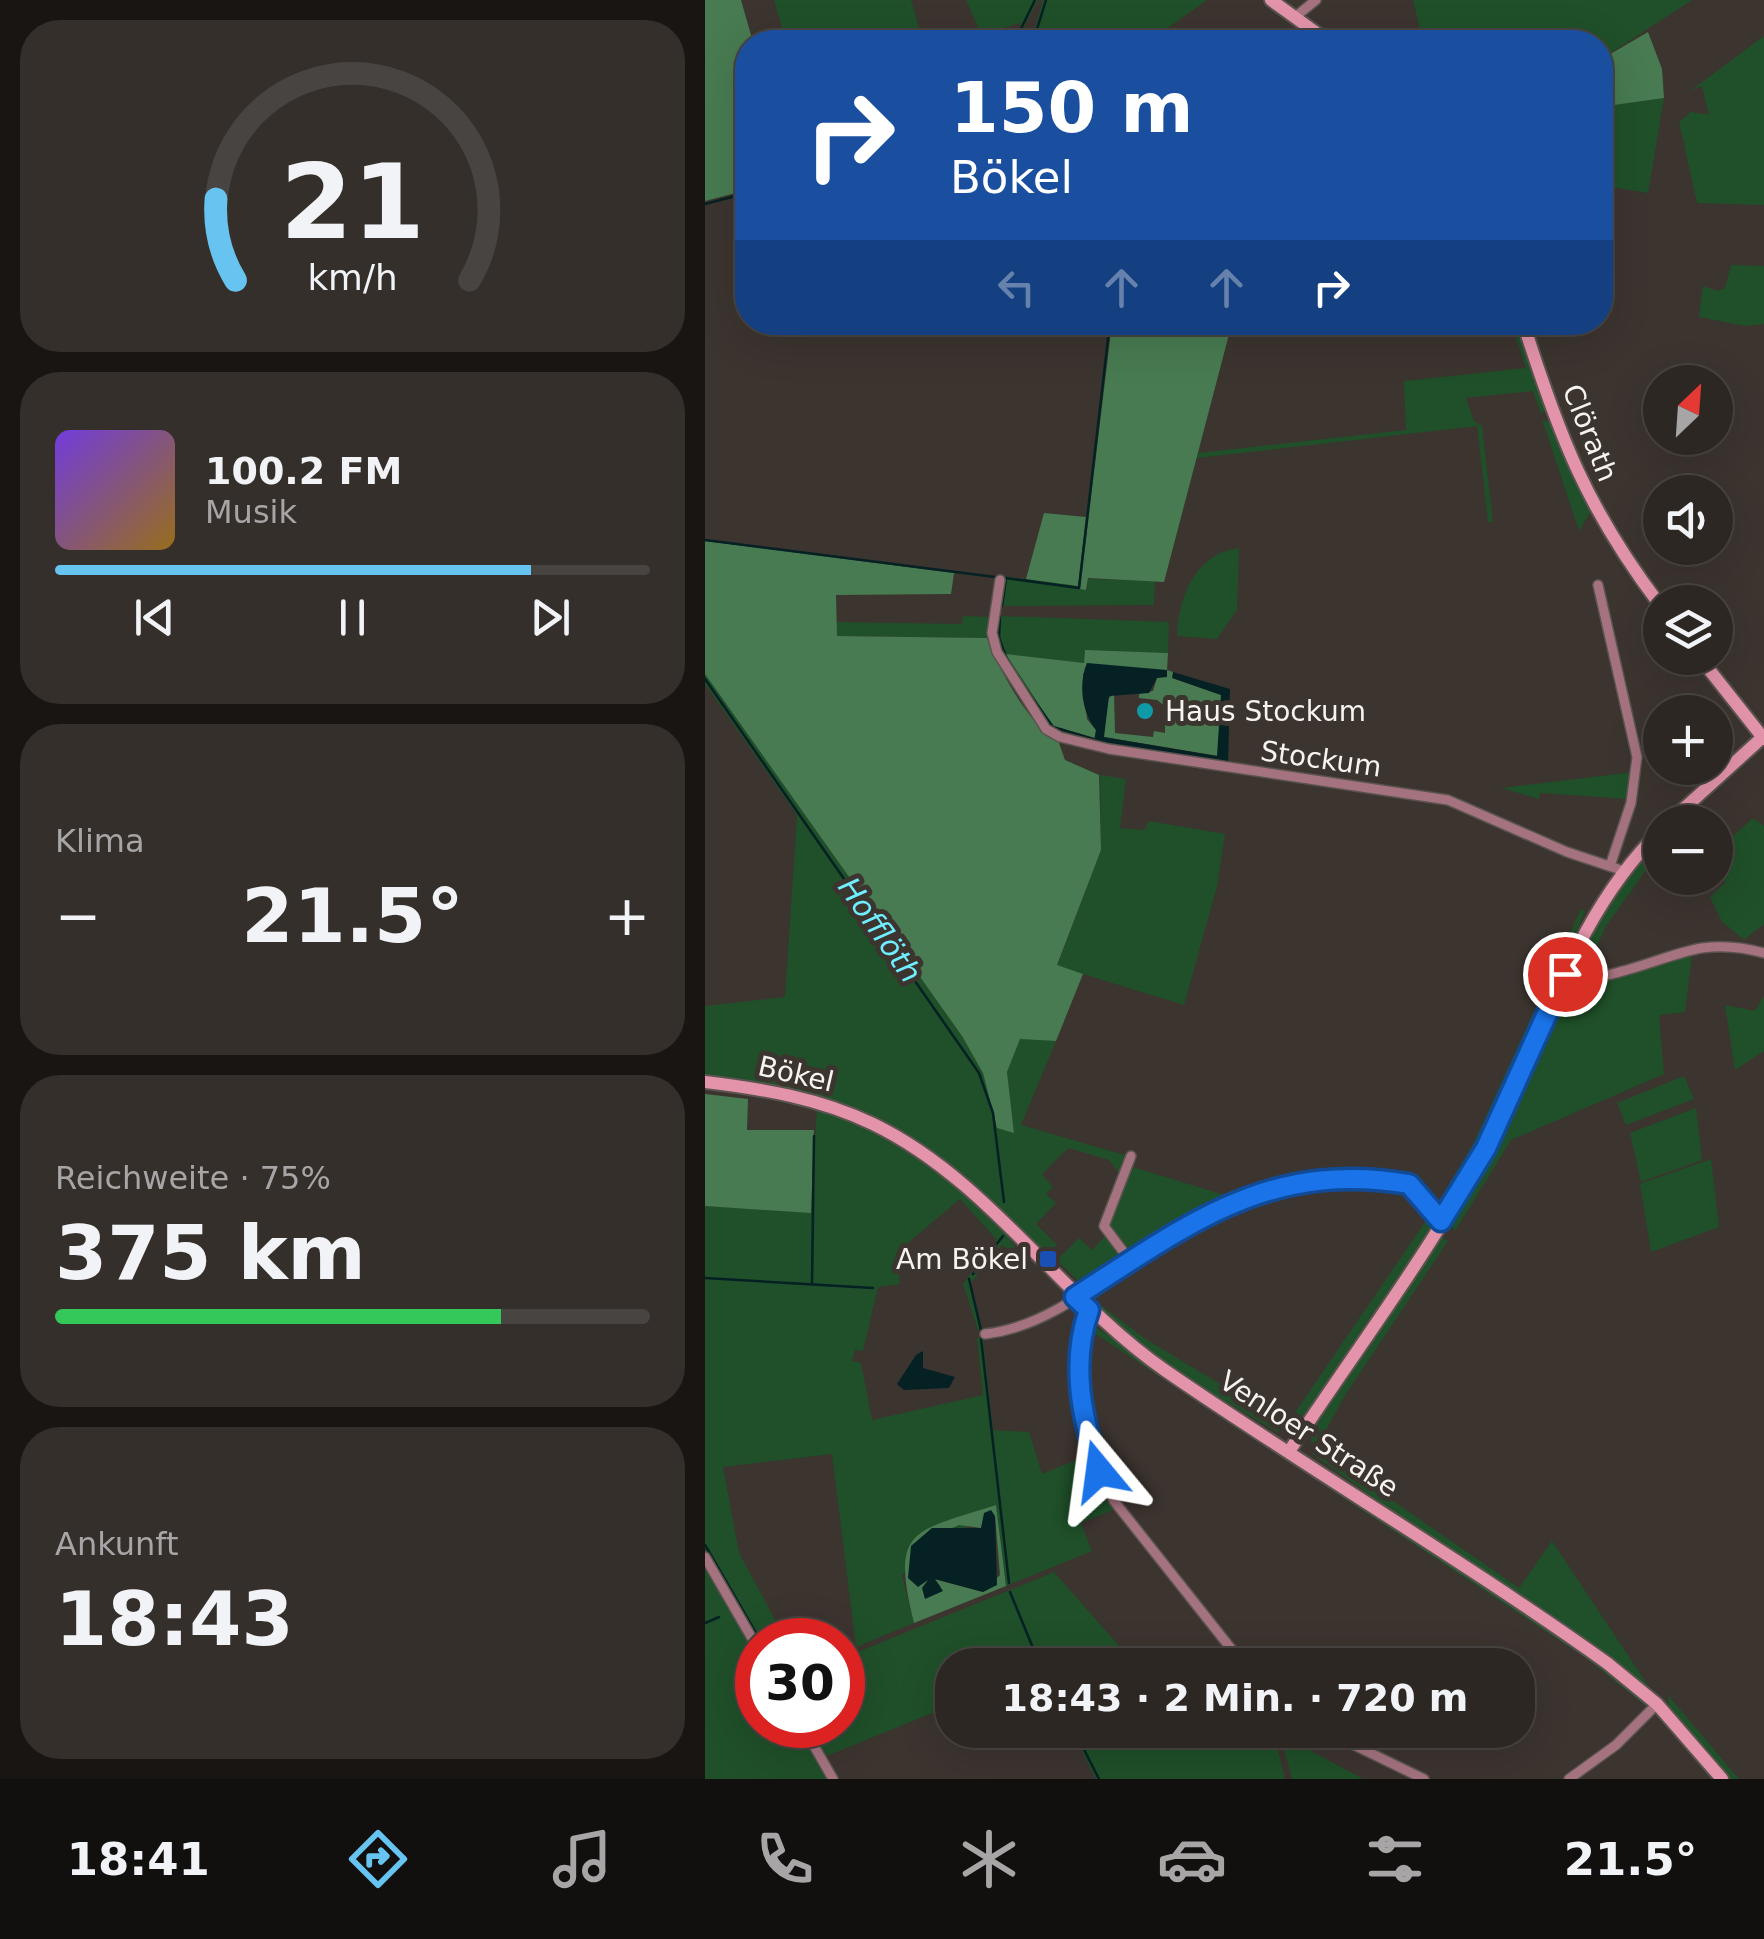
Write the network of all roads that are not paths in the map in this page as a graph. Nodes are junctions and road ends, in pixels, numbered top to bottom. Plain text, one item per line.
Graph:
1 (1271, 0) edge
2 (1316, 0) edge
3 (1295, 17) junction
4 (1313, 30) edge
5 (1527, 335) edge
6 (1000, 580) dead end
7 (1598, 585) dead end
8 (1645, 585) edge
9 (1713, 675) edge
10 (1763, 738) edge
11 (1688, 805) edge
12 (1643, 850) edge
13 (1609, 866) junction
14 (1624, 871) junction
15 (1764, 953) edge
16 (1565, 974) junction
17 (705, 1082) edge
18 (873, 1124) joint
19 (1131, 1156) dead end
20 (1441, 1221) junction
21 (1131, 1262) junction
22 (1075, 1297) junction
23 (1089, 1310) junction
24 (985, 1334) dead end
25 (1290, 1450) junction
26 (705, 1556) edge
27 (740, 1618) edge
28 (1231, 1648) edge
29 (1657, 1704) junction
30 (815, 1748) edge
31 (1360, 1748) edge
32 (833, 1779) edge
33 (1424, 1779) edge
34 (1569, 1779) edge
35 (1722, 1779) edge

1 - 3 main road
2 - 3 street
3 - 4 main road
5 - 8 main road, Clörath
6 - 13 street, Stockum
7 - 13 street
9 - 10 main road
10 - 11 main road
12 - 14 main road
13 - 14 street, Stockum
14 - 16 main road
15 - 16 street
16 - 20 main road
17 - 18 main road, Bökel
18 - 22 main road, Venloer Straße
19 - 21 street
20 - 21 street
20 - 25 main road
21 - 22 street
22 - 23 main road, Venloer Straße
22 - 24 street
23 - 25 main road, Venloer Straße
23 - 28 street
25 - 29 main road, Venloer Straße
26 - 27 street
29 - 34 street
29 - 35 main road, Venloer Straße
30 - 32 street
31 - 33 street

